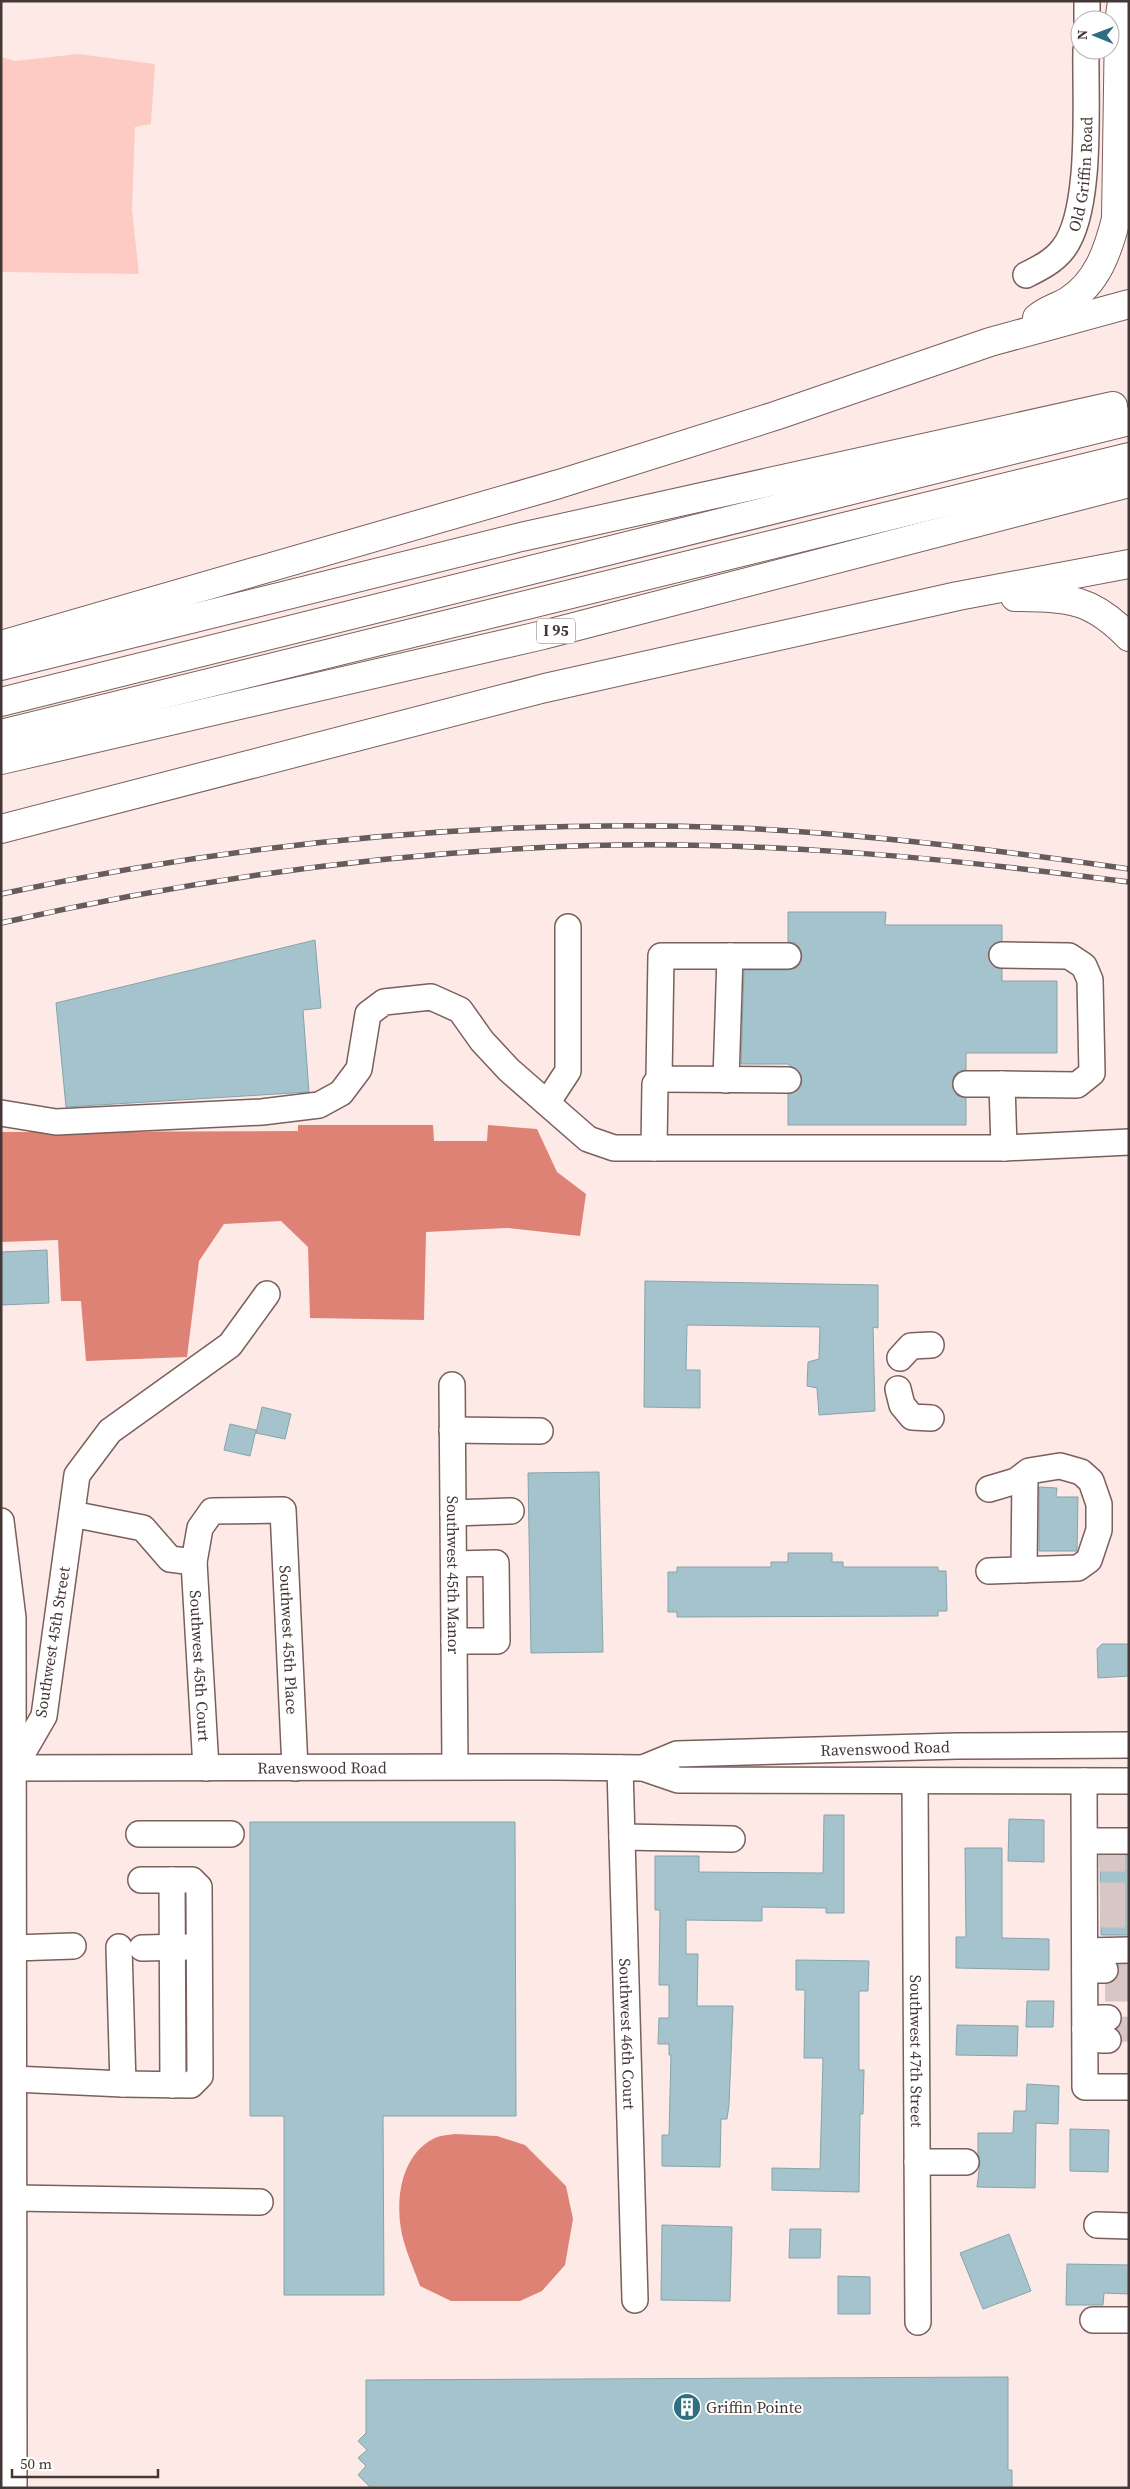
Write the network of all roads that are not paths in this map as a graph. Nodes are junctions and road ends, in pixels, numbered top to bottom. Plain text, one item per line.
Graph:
1 (1122, 1) edge
2 (1086, 60) edge
3 (1026, 275) dead end
4 (1129, 304) edge
5 (1020, 334) junction
6 (1129, 403) edge
7 (1111, 419) edge
8 (1117, 472) edge
9 (1129, 564) edge
10 (958, 596) junction
11 (1129, 637) edge
12 (1, 645) edge
13 (1, 666) edge
14 (1, 702) edge
15 (1, 734) edge
16 (1, 760) edge
17 (1, 829) edge
18 (568, 927) dead end
19 (1002, 955) dead end
20 (730, 956) junction
21 (788, 956) dead end
22 (659, 1079) junction
23 (726, 1080) junction
24 (788, 1080) dead end
25 (966, 1084) dead end
26 (1002, 1084) junction
27 (547, 1103) junction
28 (1, 1113) edge
29 (1129, 1142) edge
30 (654, 1148) junction
31 (1004, 1148) junction
32 (266, 1294) dead end
33 (931, 1346) dead end
34 (900, 1358) dead end
35 (452, 1385) dead end
36 (898, 1389) dead end
37 (931, 1418) dead end
38 (452, 1430) junction
39 (540, 1431) dead end
40 (1025, 1474) junction
41 (989, 1489) dead end
42 (283, 1510) joint
43 (511, 1511) dead end
44 (453, 1513) junction
45 (72, 1514) junction
46 (1, 1521) edge
47 (194, 1562) junction
48 (454, 1564) junction
49 (4, 1568) edge
50 (1024, 1570) junction
51 (988, 1571) dead end
52 (454, 1641) junction
53 (1129, 1745) edge
54 (455, 1766) junction
55 (8, 1768) edge
56 (206, 1768) junction
57 (295, 1768) junction
58 (632, 1768) junction
59 (1084, 1781) junction
60 (1129, 1781) edge
61 (915, 1782) junction
62 (139, 1834) dead end
63 (231, 1834) dead end
64 (622, 1837) junction
65 (732, 1839) dead end
66 (1129, 1841) edge
67 (1090, 1853) junction
68 (141, 1880) dead end
69 (172, 1880) junction
70 (73, 1946) dead end
71 (173, 1947) junction
72 (199, 1947) junction
73 (14, 1948) junction
74 (1129, 1950) edge
75 (1093, 1974) junction
76 (1111, 2033) edge
77 (14, 2079) junction
78 (123, 2084) junction
79 (173, 2085) junction
80 (1129, 2088) edge
81 (917, 2162) junction
82 (966, 2162) dead end
83 (8, 2169) edge
84 (14, 2198) junction
85 (260, 2202) dead end
86 (1097, 2225) dead end
87 (1129, 2226) edge
88 (635, 2300) dead end
89 (1093, 2320) dead end
90 (1129, 2320) edge
91 (918, 2322) dead end
92 (8, 2370) edge
93 (14, 2488) edge

1 - 5 highway
2 - 3 street, Old Griffin Road
4 - 5 highway
5 - 12 highway
6 - 7 highway
7 - 13 highway
7 - 14 highway
8 - 15 highway
8 - 16 highway, I 95
9 - 10 highway
10 - 11 highway
10 - 17 highway
18 - 27 street
19 - 26 street
20 - 21 street
20 - 22 street
20 - 23 street
22 - 23 street
22 - 30 street
23 - 24 street
25 - 26 street
26 - 31 street
27 - 28 street
27 - 30 street
29 - 31 street
30 - 31 street
32 - 45 street, Southwest 45th Street
33 - 34 street
35 - 38 street, Southwest 45th Manor
36 - 37 street
38 - 39 street
38 - 44 street, Southwest 45th Manor
40 - 41 street
40 - 50 street
40 - 50 street
42 - 47 street, Southwest 45th Court
42 - 57 street, Southwest 45th Place
43 - 44 street
44 - 48 street, Southwest 45th Manor
45 - 47 street
45 - 55 street, Southwest 45th Street
46 - 49 street
47 - 56 street, Southwest 45th Court
48 - 52 street, Southwest 45th Manor
48 - 52 street
49 - 55 street
50 - 51 street
52 - 54 street, Southwest 45th Manor
53 - 58 street, Ravenswood Road
54 - 57 street, Ravenswood Road
54 - 58 street, Ravenswood Road
55 - 56 street, Ravenswood Road
55 - 73 street, Southwest 45th Street
56 - 57 street, Ravenswood Road
58 - 61 street, Ravenswood Road
58 - 64 street, Southwest 46th Court
59 - 60 street, Ravenswood Road
59 - 61 street, Ravenswood Road
59 - 67 street
61 - 81 street, Southwest 47th Street
62 - 63 street
64 - 65 street
64 - 88 street, Southwest 46th Court
66 - 67 street
67 - 75 street
68 - 69 street
69 - 71 street
69 - 72 street
70 - 73 street
71 - 72 street
71 - 78 street
71 - 79 street
72 - 79 street
73 - 77 street, Southwest 45th Street
74 - 75 street
75 - 76 street
76 - 80 street
77 - 78 street
77 - 83 street, Southwest 45th Street
78 - 79 street
81 - 82 street
81 - 91 street, Southwest 47th Street
83 - 84 street, Southwest 45th Street
84 - 85 street
84 - 92 street, Southwest 45th Street
86 - 87 street
89 - 90 street
92 - 93 street, Southwest 45th Street

